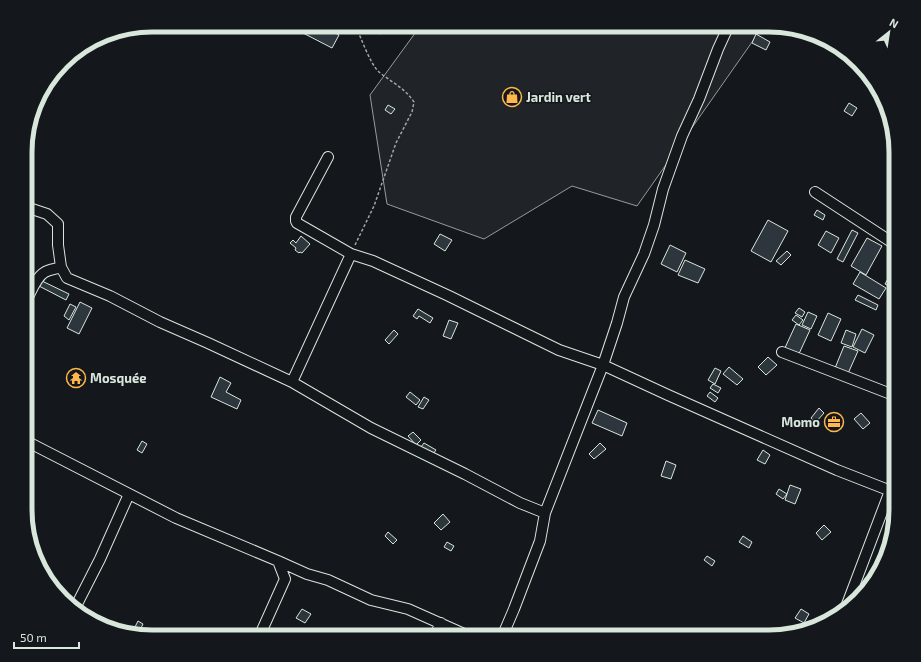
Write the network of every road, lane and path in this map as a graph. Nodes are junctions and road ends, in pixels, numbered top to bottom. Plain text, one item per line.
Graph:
1 (358, 32) edge
2 (725, 32) edge
3 (328, 157) dead end
4 (815, 192) dead end
5 (32, 209) edge
6 (889, 240) edge
7 (351, 254) junction
8 (61, 267) junction
9 (32, 290) edge
10 (782, 352) dead end
11 (603, 365) junction
12 (292, 382) junction
13 (889, 393) edge
14 (32, 444) edge
15 (889, 490) edge
16 (129, 494) junction
17 (889, 502) edge
18 (545, 513) junction
19 (278, 561) junction
20 (307, 574) junction
21 (285, 579) junction
22 (849, 599) edge
23 (77, 604) edge
24 (441, 623) junction
25 (262, 630) edge
26 (438, 630) edge
27 (456, 630) edge
28 (505, 630) edge

1 - 7 path
2 - 11 street
3 - 7 street
4 - 6 street
5 - 8 street
7 - 11 street
7 - 12 street
8 - 9 street
8 - 12 street
10 - 13 street
11 - 15 street
11 - 18 street
12 - 18 street
14 - 16 street
16 - 19 street
16 - 23 street
17 - 22 street
18 - 28 street
19 - 20 street
19 - 21 street
20 - 21 street
20 - 24 street
21 - 25 street
24 - 26 street
24 - 27 street

